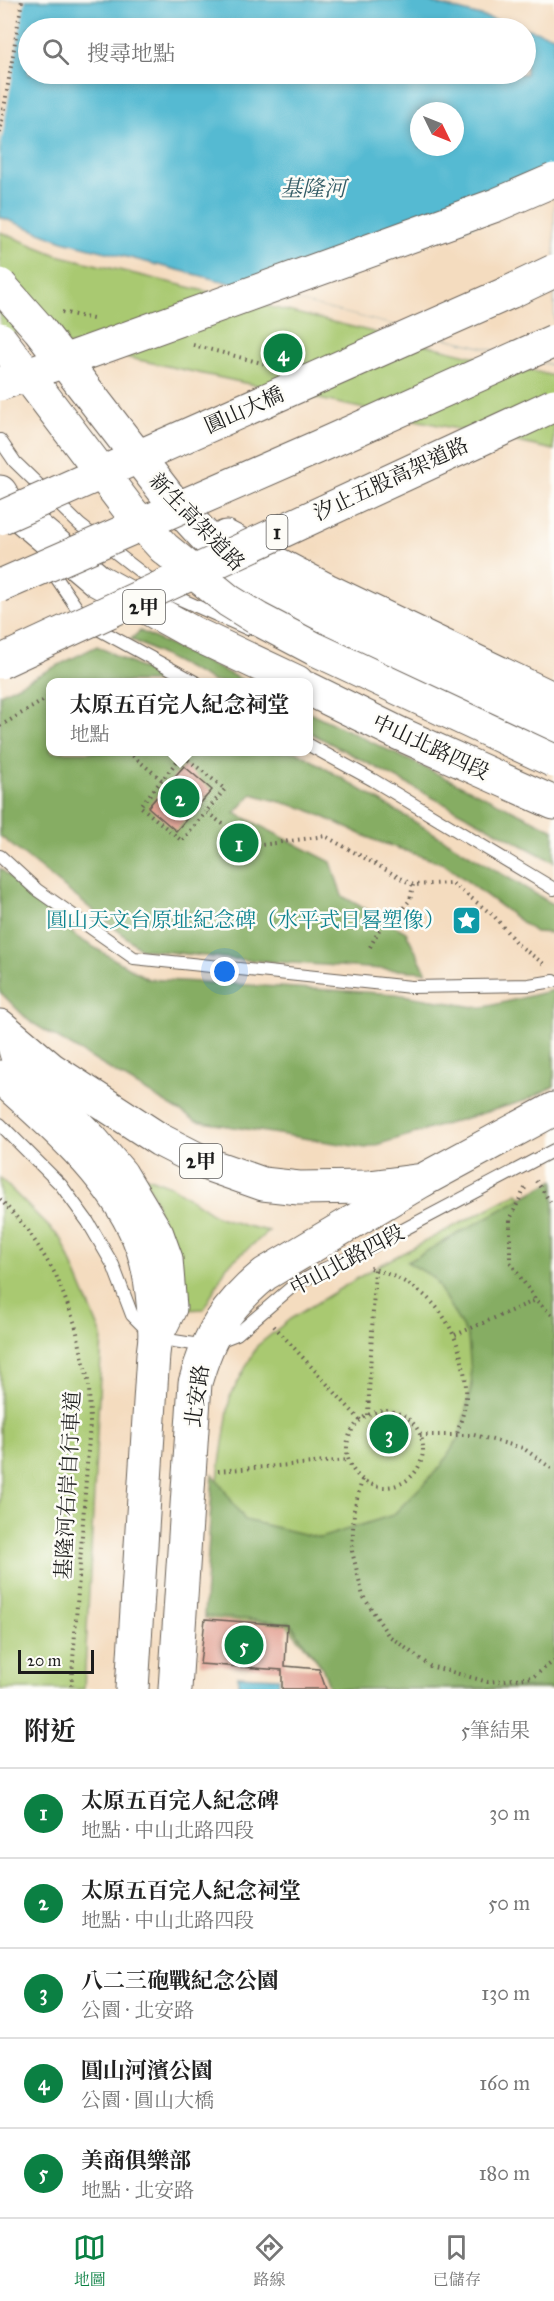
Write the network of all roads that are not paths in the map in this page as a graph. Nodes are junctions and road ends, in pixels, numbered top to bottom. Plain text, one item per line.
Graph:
1 (554, 180) edge
2 (554, 271) edge
3 (0, 285) edge
4 (0, 339) edge
5 (554, 341) edge
6 (0, 384) edge
7 (554, 405) edge
8 (0, 440) edge
9 (168, 496) junction
10 (2, 504) edge
11 (0, 586) edge
12 (0, 662) edge
13 (188, 678) edge
14 (289, 678) edge
15 (313, 691) edge
16 (554, 699) edge
17 (554, 728) edge
18 (313, 747) edge
19 (554, 761) edge
20 (554, 770) edge
21 (554, 803) edge
22 (0, 856) edge
23 (554, 889) edge
24 (552, 976) edge
25 (5, 1031) edge
26 (0, 1077) edge
27 (554, 1109) edge
28 (0, 1124) edge
29 (554, 1150) edge
30 (423, 1180) junction
31 (155, 1338) junction
32 (206, 1346) junction
33 (132, 1689) edge
34 (175, 1689) edge

1 - 6 main road, bridge
2 - 10 main road, 圓山大橋, bridge
3 - 9 main road, 新生高架道路, bridge
4 - 19 main road, 新生高架道路, bridge
5 - 11 main road, bridge
7 - 12 main road, 汐止五股高架道路 / 1, bridge
8 - 20 lane
9 - 16 main road, bridge
9 - 17 main road, 新生高架道路, bridge
10 - 13 lane
10 - 14 main road, 2甲
15 - 21 main road, 中山北路四段
18 - 23 lane
22 - 24 lane
25 - 30 main road, 2甲
25 - 31 main road
26 - 31 main road, 北安路
27 - 30 main road, 2甲
28 - 31 lane
29 - 32 lane, 中山北路四段
30 - 32 main road, 北安路
31 - 32 lane
31 - 33 main road, 北安路
32 - 34 main road, 北安路

